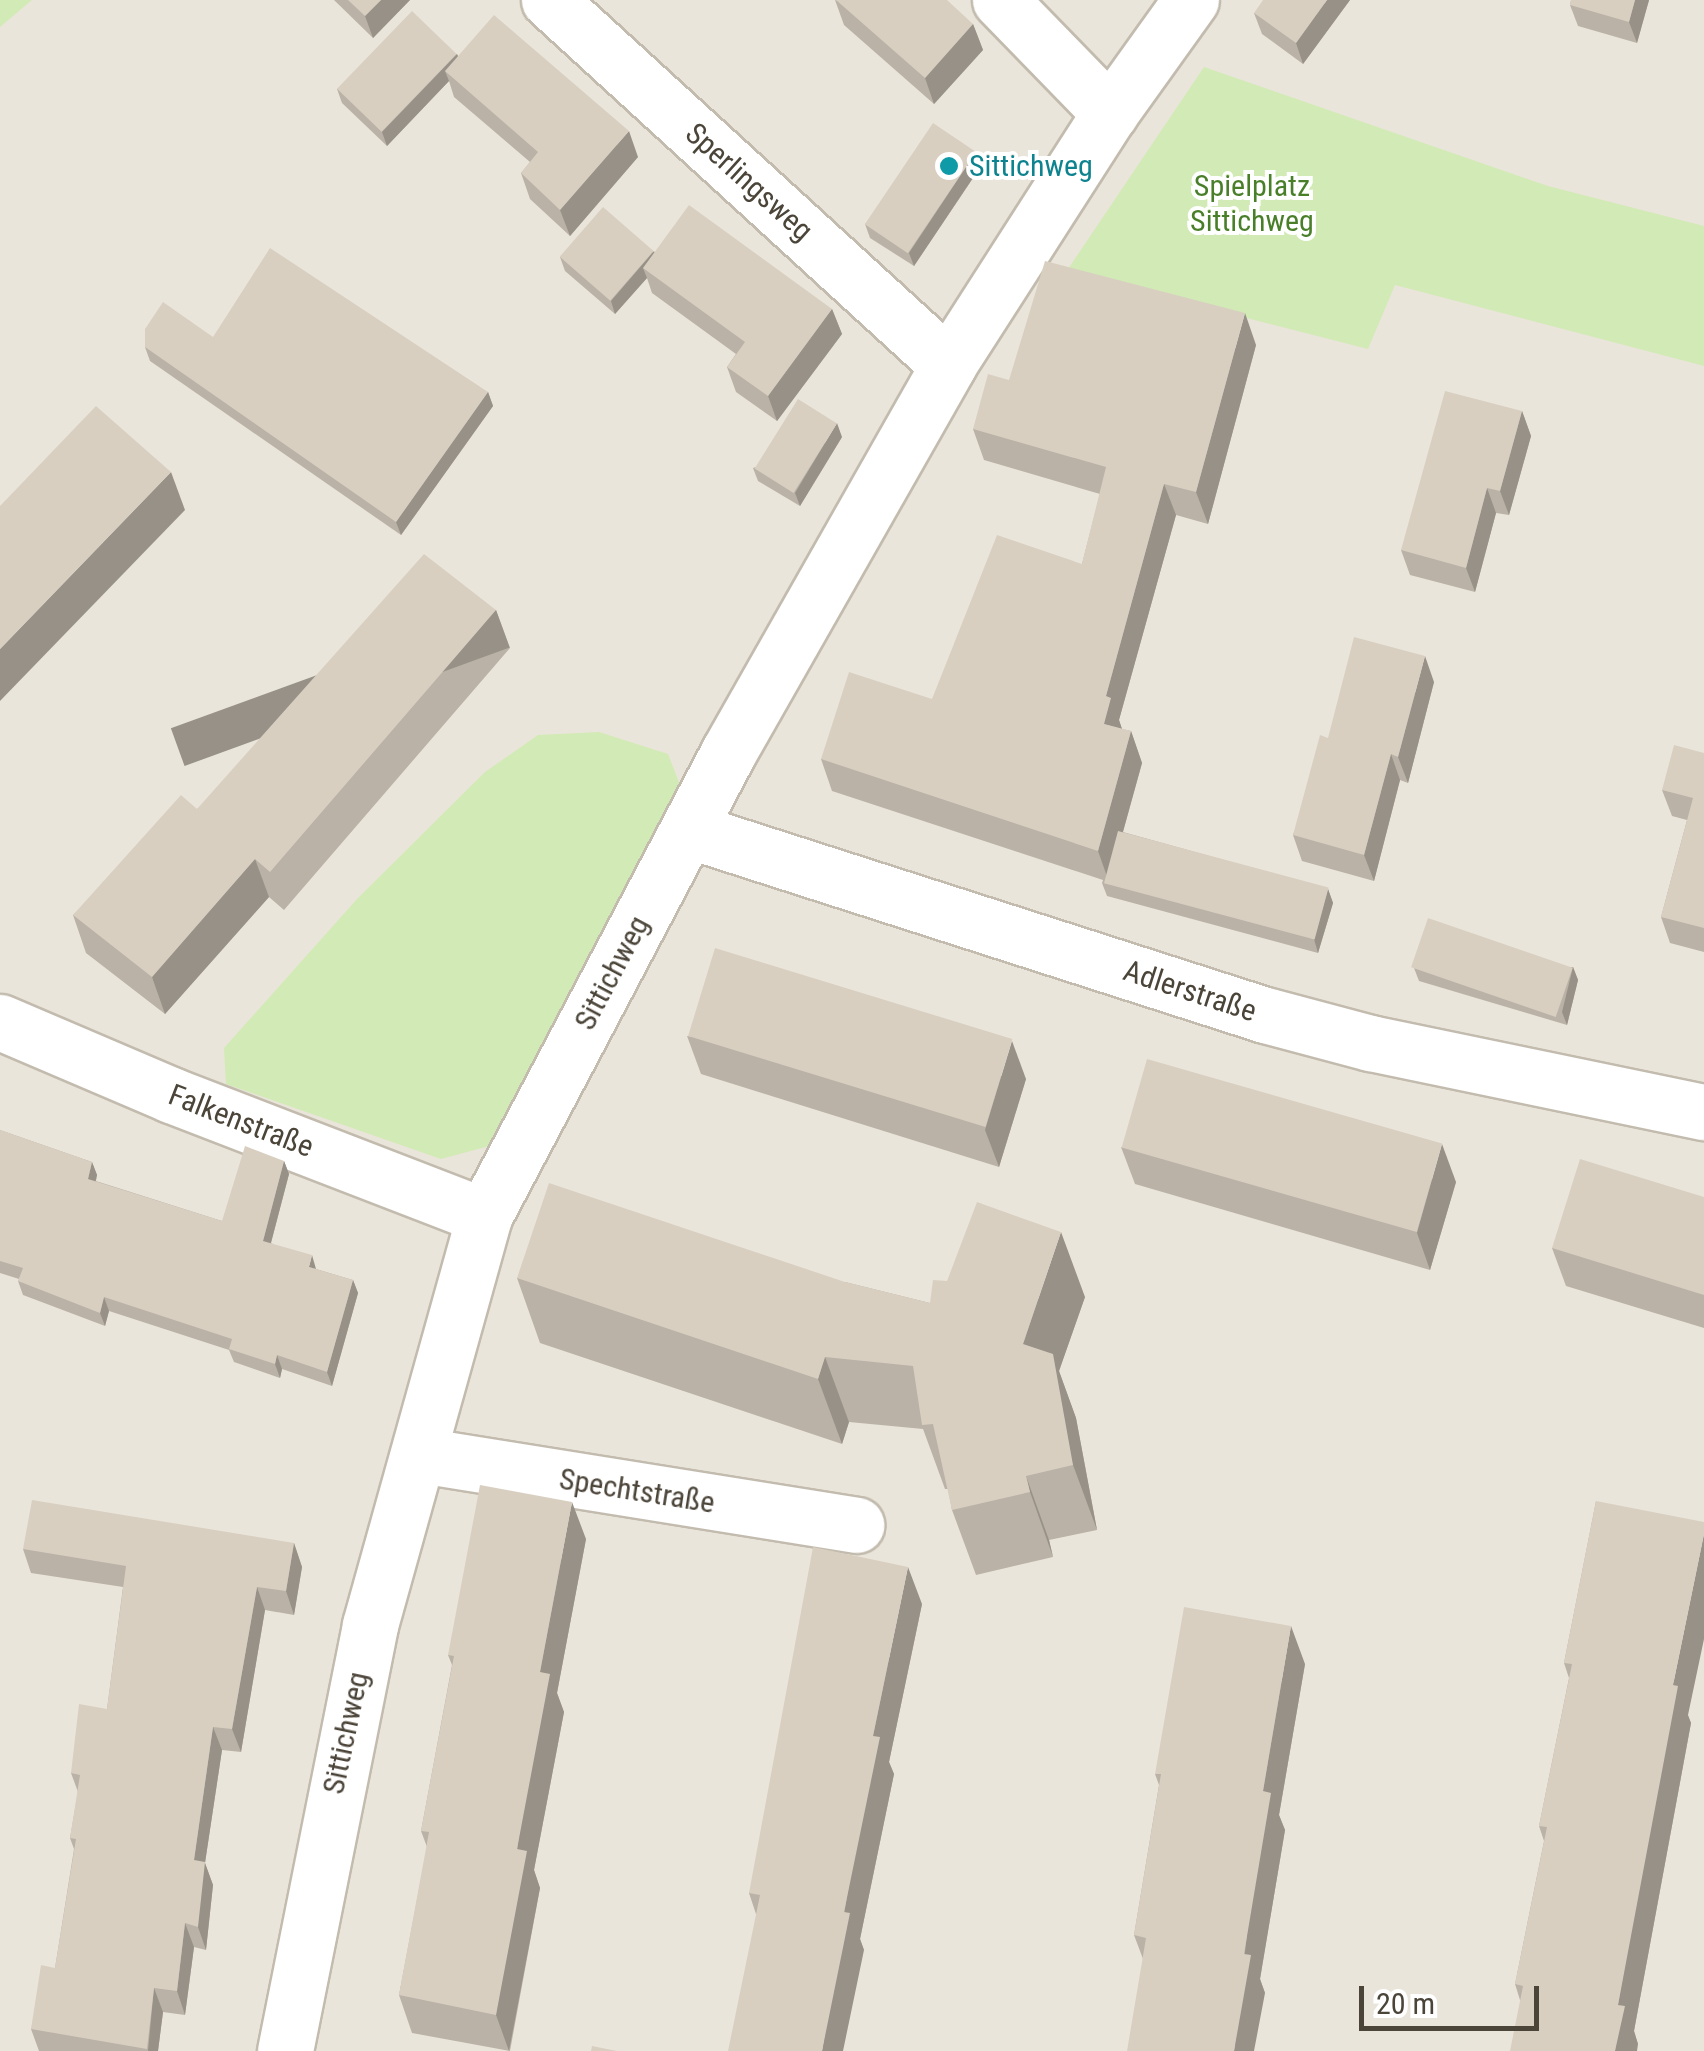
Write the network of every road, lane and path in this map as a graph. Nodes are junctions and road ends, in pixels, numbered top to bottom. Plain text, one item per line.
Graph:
1 (549, 0) edge
2 (1000, 0) edge
3 (1192, 0) edge
4 (1110, 113) junction
5 (948, 365) junction
6 (688, 830) junction
7 (0, 1022) edge
8 (1704, 1112) edge
9 (484, 1216) junction
10 (420, 1455) junction
11 (856, 1525) dead end
12 (285, 2051) edge

1 - 5 street, Sperlingsweg
2 - 4 street
3 - 4 street, Sittichweg
4 - 5 street, Sittichweg
5 - 6 street, Sittichweg
6 - 8 street, Adlerstraße
6 - 9 street, Sittichweg
7 - 9 street, Falkenstraße
9 - 10 street, Sittichweg
10 - 11 street, Spechtstraße
10 - 12 street, Sittichweg

